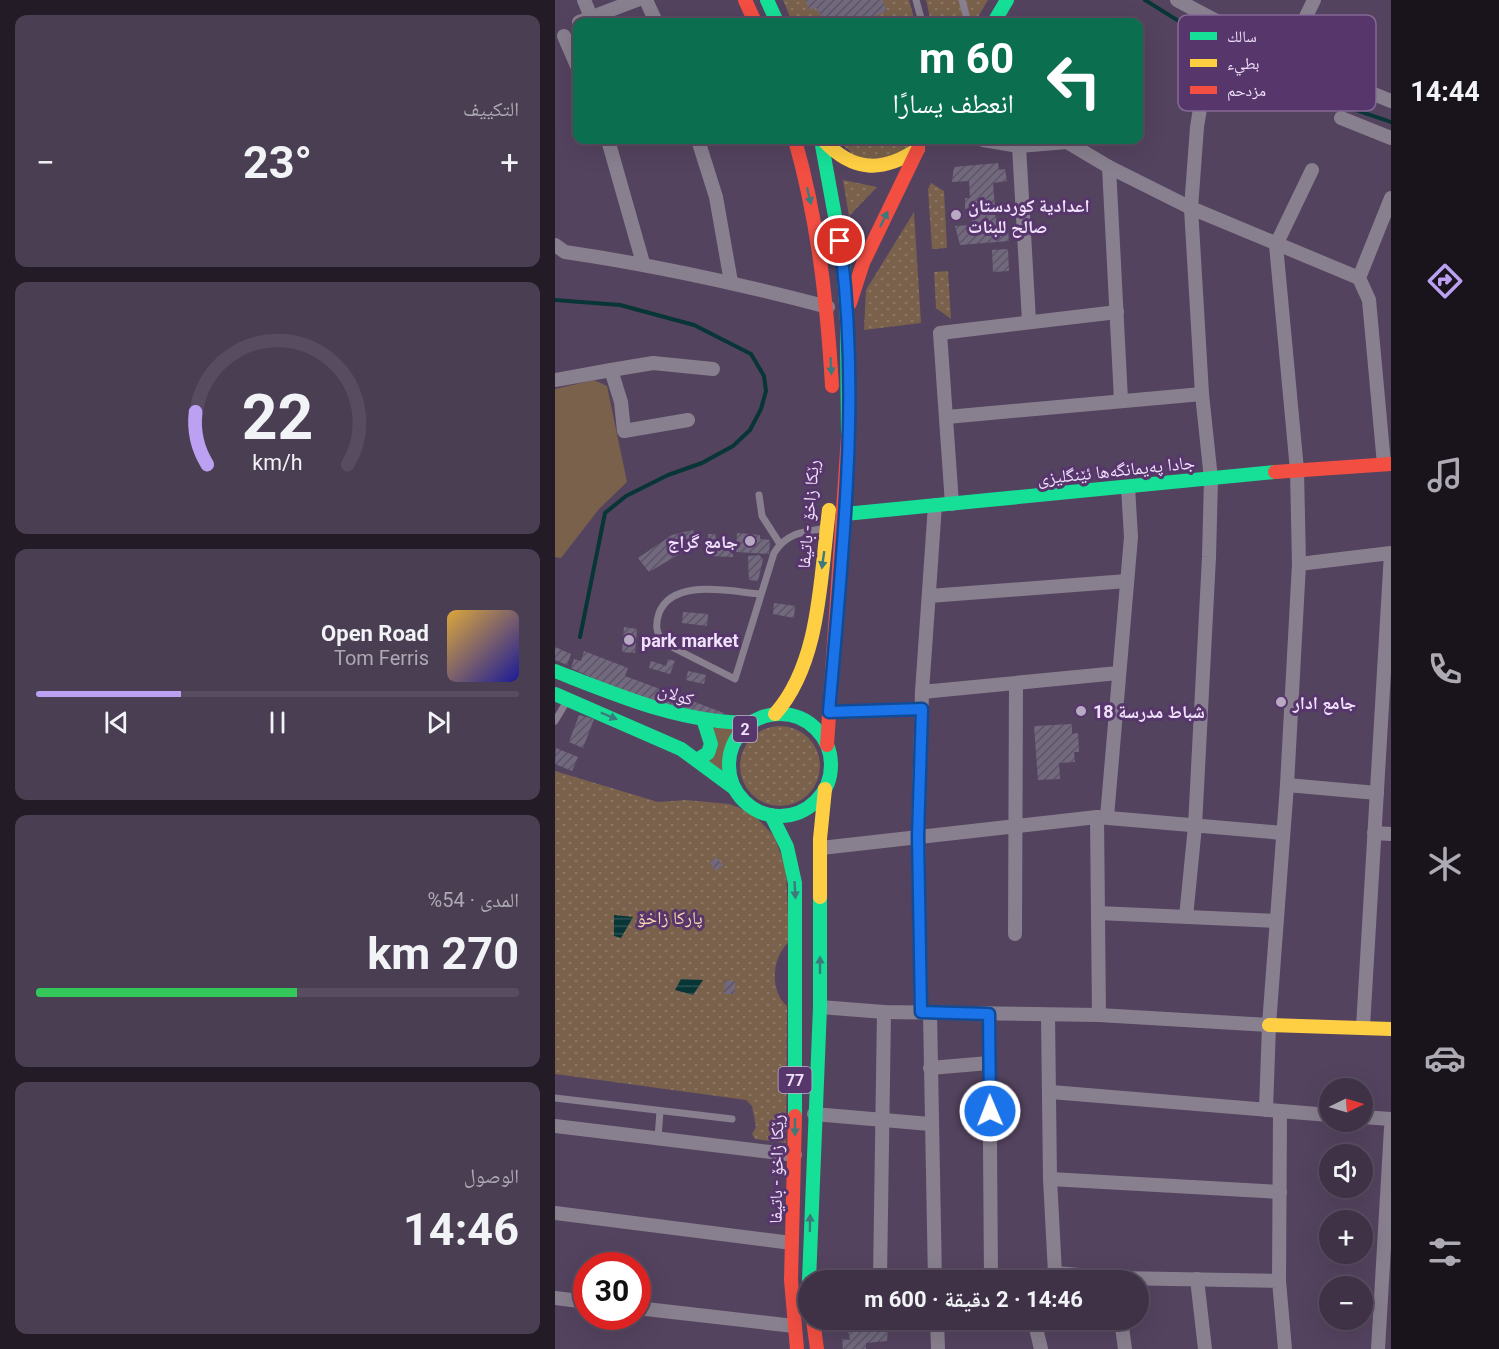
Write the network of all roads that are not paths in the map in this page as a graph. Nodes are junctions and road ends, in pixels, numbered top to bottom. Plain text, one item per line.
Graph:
1 (584, 0) edge
2 (637, 0) edge
3 (646, 0) edge
4 (745, 0) edge
5 (768, 0) edge
6 (916, 0) edge
7 (962, 0) edge
8 (1007, 0) edge
9 (1178, 0) edge
10 (1314, 0) edge
11 (1206, 15) edge
12 (1307, 15) edge
13 (582, 18) edge
14 (590, 18) edge
15 (654, 18) edge
16 (753, 18) edge
17 (775, 18) edge
18 (921, 18) edge
19 (966, 18) edge
20 (996, 18) edge
21 (573, 28) edge
22 (559, 40) edge
23 (573, 60) edge
24 (1376, 95) edge
25 (1391, 101) edge
26 (1200, 111) edge
27 (1341, 118) dead end
28 (1391, 138) edge
29 (609, 144) edge
30 (699, 144) edge
31 (796, 144) edge
32 (823, 144) edge
33 (827, 144) edge
34 (922, 144) edge
35 (1007, 144) edge
36 (1038, 144) edge
37 (1072, 144) edge
38 (1019, 146) junction
39 (1109, 167) junction
40 (1312, 170) dead end
41 (1391, 198) edge
42 (1191, 208) junction
43 (555, 245) edge
44 (1276, 245) junction
45 (643, 263) junction
46 (1359, 278) junction
47 (731, 282) junction
48 (828, 307) junction
49 (846, 312) junction
50 (1117, 312) junction
51 (1029, 321) junction
52 (713, 369) dead end
53 (611, 370) junction
54 (555, 380) edge
55 (1202, 394) junction
56 (1121, 400) junction
57 (833, 401) dead end
58 (947, 417) junction
59 (688, 420) dead end
60 (1387, 464) edge
61 (1297, 470) junction
62 (831, 478) dead end
63 (1211, 478) junction
64 (1128, 487) junction
65 (759, 495) dead end
66 (952, 504) junction
67 (935, 505) junction
68 (845, 514) junction
69 (828, 528) junction
70 (780, 544) junction
71 (1299, 564) junction
72 (1127, 581) junction
73 (761, 594) junction
74 (929, 596) junction
75 (555, 671) edge
76 (1118, 673) junction
77 (1016, 684) junction
78 (922, 692) junction
79 (555, 694) edge
80 (569, 699) junction
81 (922, 709) junction
82 (829, 712) junction
83 (775, 714) junction
84 (555, 722) edge
85 (704, 722) junction
86 (751, 723) junction
87 (827, 745) junction
88 (1385, 754) edge
89 (697, 760) junction
90 (1287, 784) junction
91 (734, 788) junction
92 (825, 789) junction
93 (1377, 793) junction
94 (771, 815) junction
95 (1102, 817) junction
96 (1017, 824) junction
97 (1195, 826) junction
98 (1283, 833) junction
99 (1374, 833) junction
100 (1391, 834) edge
101 (918, 836) junction
102 (821, 843) junction
103 (789, 852) junction
104 (1098, 913) junction
105 (1187, 917) junction
106 (1276, 921) junction
107 (1015, 934) dead end
108 (820, 1007) junction
109 (884, 1012) junction
110 (925, 1012) junction
111 (989, 1014) junction
112 (1048, 1015) junction
113 (1099, 1015) junction
114 (1269, 1025) junction
115 (1363, 1026) junction
116 (1391, 1029) edge
117 (989, 1064) junction
118 (930, 1068) junction
119 (1051, 1092) junction
120 (555, 1098) edge
121 (660, 1111) junction
122 (1273, 1111) junction
123 (814, 1114) junction
124 (1319, 1114) edge
125 (1373, 1118) edge
126 (732, 1119) dead end
127 (1391, 1119) edge
128 (884, 1120) junction
129 (930, 1124) junction
130 (555, 1126) edge
131 (1391, 1128) edge
132 (658, 1138) junction
133 (795, 1155) junction
134 (1050, 1179) junction
135 (1279, 1192) junction
136 (1389, 1207) edge
137 (555, 1213) edge
138 (792, 1243) junction
139 (809, 1270) edge
140 (880, 1270) edge
141 (935, 1270) edge
142 (991, 1270) edge
143 (1055, 1270) edge
144 (1149, 1279) edge
145 (1197, 1279) junction
146 (1278, 1281) junction
147 (1385, 1292) edge
148 (555, 1298) edge
149 (573, 1300) edge
150 (651, 1310) edge
151 (794, 1326) junction
152 (814, 1330) edge
153 (937, 1330) edge
154 (1036, 1330) edge
155 (1122, 1330) edge
156 (1382, 1347) edge
157 (797, 1349) edge
158 (817, 1349) edge
159 (938, 1349) edge
160 (1041, 1349) edge
161 (1125, 1349) edge
162 (1205, 1349) edge
163 (1285, 1349) edge

1 - 13 street
2 - 14 street
3 - 15 street
4 - 16 main road
5 - 17 main road
6 - 18 lane
7 - 19 lane
8 - 20 main road
9 - 11 street
10 - 12 street
21 - 22 street
22 - 23 street
24 - 25 street
26 - 42 street
27 - 28 street
29 - 45 street
30 - 47 street
31 -> 48 main road
32 - 49 main road, رێکا زاخۆ - باتیفا
33 - 34 main road
49 -> 34 main road
35 - 38 street
36 - 38 street
37 - 39 street
38 - 51 street
39 - 42 street
39 - 50 street
40 - 44 street
41 - 46 street
42 - 44 street
42 - 55 street
43 - 45 street
44 - 46 street
44 - 61 street
45 - 47 street
46 - 60 street
47 - 48 street
48 -> 57 main road
49 - 68 main road, رێکا زاخۆ - باتیفا
50 - 51 street
50 - 56 street
51 - 58 street
52 - 53 street
53 - 54 street
53 - 59 street
55 - 56 street
55 - 63 street
56 - 58 street
58 - 66 street
60 - 61 main road, جادا په‌يمانگه‌ها ئێنگليزى
61 - 63 main road, جادا په‌يمانگه‌ها ئێنگليزى
61 - 71 street
62 - 69 main road, رێکا زاخۆ - باتیفا
63 - 64 main road, جادا په‌يمانگه‌ها ئێنگليزى
63 - 97 street
64 - 66 main road, جادا په‌يمانگه‌ها ئێنگليزى
64 - 72 street
65 - 70 lane
66 - 67 main road, جادا په‌يمانگه‌ها ئێنگليزى
67 - 68 main road, جادا په‌يمانگه‌ها ئێنگليزى
67 - 74 street
68 - 82 main road, رێکا زاخۆ - باتیفا
69 - 70 lane
69 -> 83 main road, رێکا زاخۆ - باتیفا
70 - 73 lane
71 - 88 street
71 - 90 street
72 - 74 street
72 - 76 street
73 - 73 lane
74 - 78 street
75 - 85 main road, كولان
76 - 77 street
76 - 95 street
77 - 78 street
77 - 96 street
78 - 81 street
79 - 80 main road
80 - 84 lane
80 -> 89 main road
81 - 82 street
81 - 101 street
82 - 87 main road, رێکا زاخۆ - باتیفا
83 - 86 main road, 2
83 - 87 main road, 2
85 - 86 main road, كولان
85 - 89 main road
86 - 91 main road, 2
87 - 92 main road
88 - 93 street
89 - 91 main road
90 - 93 street
90 - 98 street
91 - 94 main road
92 - 94 main road
92 - 102 main road, رێکا زاخۆ - باتیفا / 77
93 - 99 street
94 - 103 main road, رێکا زاخۆ - باتیفا / 77
95 - 96 street
95 - 97 street
95 - 104 street
96 - 101 street
96 - 107 street
97 - 98 street
97 - 105 street
98 - 106 street
99 - 100 street
99 - 115 street
101 - 102 street
101 - 110 street
102 - 103 main road
108 -> 102 main road, رێکا زاخۆ - باتیفا / 77
103 -> 133 main road, رێکا زاخۆ - باتیفا / 77
104 - 105 street
104 - 113 street
105 - 106 street
106 - 114 street
108 - 109 street
108 - 123 main road, رێکا زاخۆ - باتیفا / 77
109 - 110 street
109 - 128 street
110 - 111 street
110 - 118 street
111 - 112 street
111 - 117 street
112 - 113 street
112 - 119 street
113 - 114 street
114 - 115 main road
114 - 122 street
115 - 116 main road
117 - 118 street
117 - 142 street
118 - 129 street
119 - 122 street
119 - 134 street
120 - 121 lane
121 - 126 lane
121 - 132 lane
122 - 124 street
122 - 135 street
123 - 128 street
139 -> 123 main road, رێکا زاخۆ - باتیفا / 77
125 - 127 street
128 - 129 street
128 - 140 street
129 - 141 street
130 - 132 street
131 - 136 street
132 - 133 street
133 - 138 main road, رێکا زاخۆ - باتیفا / 77
134 - 135 street
134 - 143 street
135 - 146 street
136 - 147 street
137 - 138 street
138 - 151 main road, رێکا زاخۆ - باتیفا / 77
144 - 145 street
145 - 146 street
145 - 162 street
146 - 163 street
147 - 156 street
148 - 149 street
150 - 151 street
151 - 157 main road, رێکا زاخۆ - باتیفا / 77
152 - 158 main road
153 - 159 street
154 - 160 street
155 - 161 street

